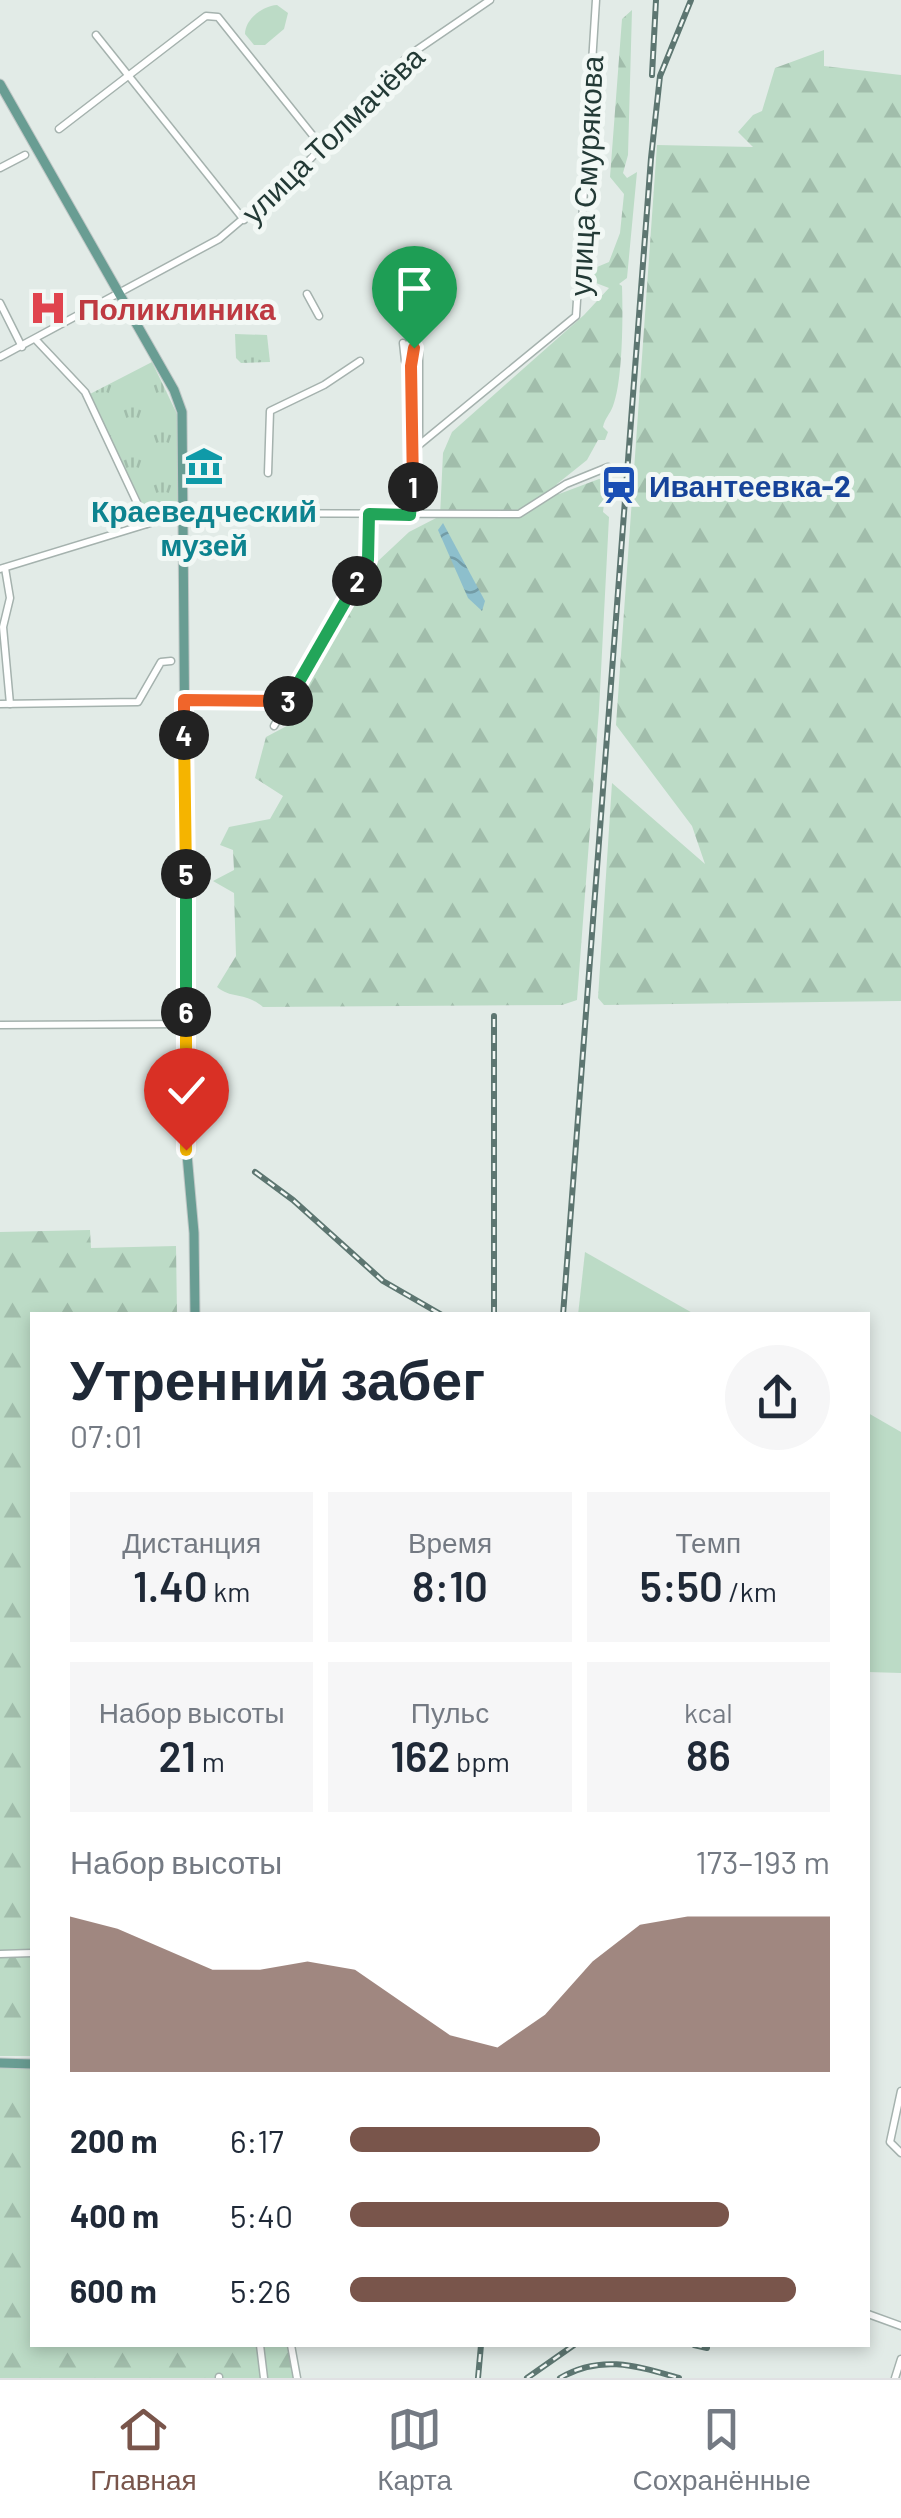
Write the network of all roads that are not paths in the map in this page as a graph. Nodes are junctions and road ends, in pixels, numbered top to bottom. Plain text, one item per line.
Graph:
1 (490, 0) edge
2 (596, 0) edge
3 (96, 35) dead end
4 (126, 75) junction
5 (0, 84) edge
6 (59, 129) dead end
7 (322, 148) junction
8 (25, 155) dead end
9 (0, 168) edge
10 (244, 220) junction
11 (120, 294) junction
12 (307, 294) dead end
13 (0, 303) edge
14 (319, 316) dead end
15 (36, 340) junction
16 (403, 343) dead end
17 (22, 347) junction
18 (0, 357) edge
19 (360, 361) dead end
20 (411, 368) junction
21 (416, 448) junction
22 (608, 467) dead end
23 (268, 472) dead end
24 (183, 513) junction
25 (369, 514) junction
26 (410, 515) junction
27 (147, 524) junction
28 (2, 569) edge
29 (171, 662) dead end
30 (184, 700) junction
31 (289, 701) junction
32 (0, 704) edge
33 (10, 704) junction
34 (274, 726) dead end
35 (186, 1024) junction
36 (0, 1025) edge
37 (195, 1312) edge
38 (30, 1953) edge
39 (0, 1954) edge
40 (0, 2063) edge
41 (30, 2064) edge
42 (901, 2091) edge
43 (901, 2153) edge
44 (870, 2315) edge
45 (901, 2326) edge
46 (260, 2347) edge
47 (291, 2347) edge
48 (901, 2360) edge
49 (264, 2378) edge
50 (297, 2378) edge
51 (896, 2378) edge

1 - 7 street, улица Толмачёва
2 - 21 street, улица Смурякова
3 - 4 street
4 - 6 street
4 - 7 street
4 - 10 street
5 - 11 main road
7 - 10 street, улица Толмачёва
8 - 9 street
10 - 11 street, улица Толмачёва
11 - 15 street, улица Толмачёва
11 - 24 main road
12 - 14 street
13 - 17 street
15 - 17 street, улица Толмачёва
15 - 27 street
16 - 20 street
17 - 18 street, улица Толмачёва
19 - 23 street
20 - 21 street
20 - 21 street
21 - 26 street
22 - 26 street
24 - 25 street
24 - 27 street
24 - 30 main road
25 - 26 street
25 - 31 street
27 - 28 street
28 - 33 street
29 - 33 street
30 - 31 street
30 - 35 main road
31 - 34 street
32 - 33 street
35 - 36 street
35 - 37 main road
38 - 39 street
40 - 41 main road
42 - 43 street
44 - 45 street
46 - 49 street
47 - 50 street
48 - 51 street

